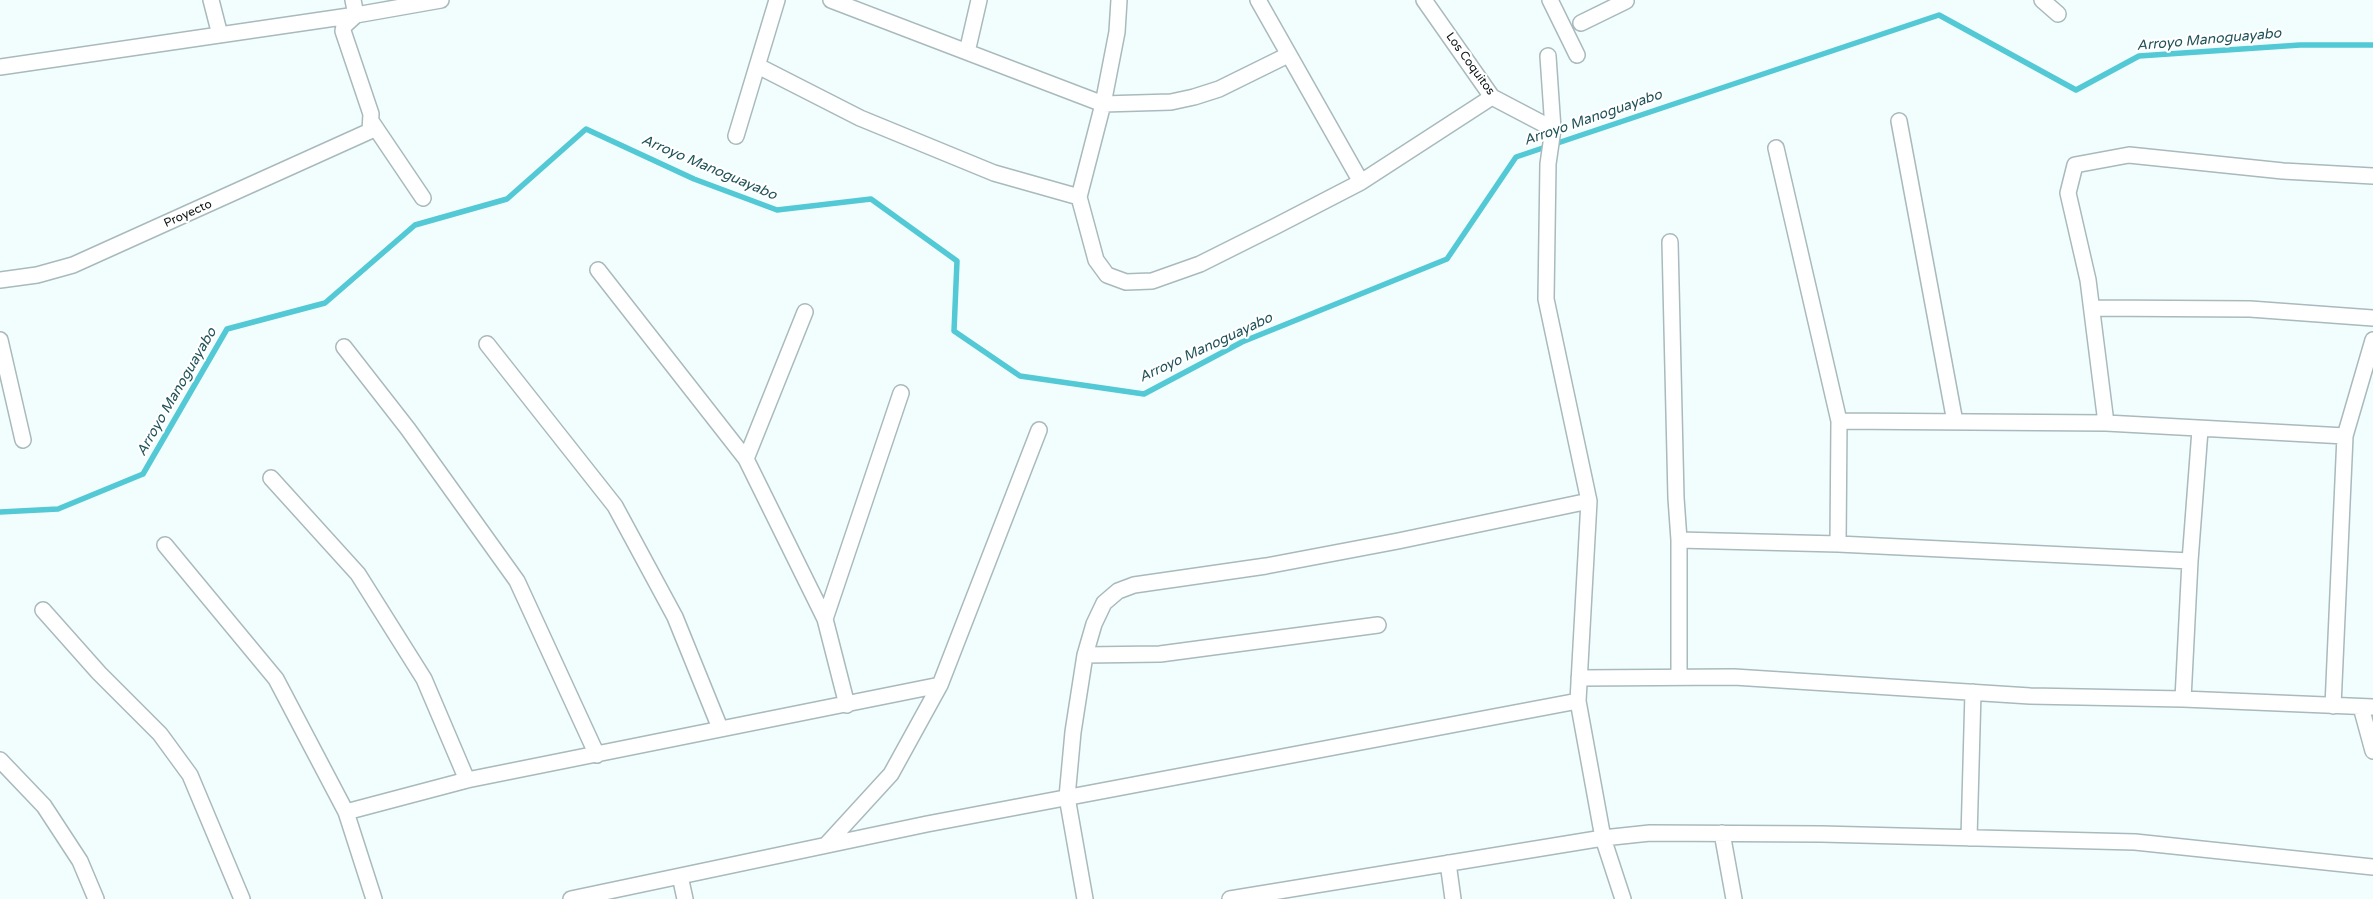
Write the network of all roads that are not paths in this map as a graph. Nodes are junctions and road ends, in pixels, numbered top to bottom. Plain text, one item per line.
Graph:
1 (211, 0) edge
2 (353, 0) edge
3 (441, 0) edge
4 (777, 0) edge
5 (831, 0) edge
6 (979, 0) edge
7 (1119, 0) edge
8 (1258, 0) edge
9 (1424, 0) edge
10 (1550, 0) edge
11 (1630, 0) edge
12 (2042, 0) edge
13 (2058, 14) dead end
14 (356, 15) junction
15 (1581, 23) dead end
16 (220, 35) junction
17 (967, 52) junction
18 (1288, 55) junction
19 (1578, 55) dead end
20 (1548, 56) dead end
21 (758, 66) junction
22 (0, 67) edge
23 (1492, 97) junction
24 (1103, 104) junction
25 (1899, 121) dead end
26 (371, 126) junction
27 (1554, 129) junction
28 (736, 136) dead end
29 (1776, 148) dead end
30 (2373, 176) edge
31 (1361, 182) junction
32 (1079, 196) junction
33 (423, 198) dead end
34 (1670, 242) dead end
35 (598, 270) dead end
36 (0, 280) edge
37 (2092, 308) junction
38 (805, 312) dead end
39 (2373, 318) edge
40 (0, 340) edge
41 (2373, 340) edge
42 (487, 344) dead end
43 (344, 347) dead end
44 (4, 370) edge
45 (902, 393) dead end
46 (1839, 421) junction
47 (1955, 422) junction
48 (2106, 423) junction
49 (1039, 430) dead end
50 (2200, 430) junction
51 (2344, 436) junction
52 (23, 440) dead end
53 (746, 459) junction
54 (271, 478) dead end
55 (1589, 501) junction
56 (1679, 540) junction
57 (1838, 544) junction
58 (165, 545) dead end
59 (2190, 561) junction
60 (43, 610) dead end
61 (825, 619) junction
62 (1378, 625) dead end
63 (1085, 655) junction
64 (1678, 677) junction
65 (1579, 678) junction
66 (940, 685) junction
67 (1973, 692) junction
68 (2183, 699) junction
69 (1578, 701) junction
70 (848, 705) junction
71 (2334, 706) junction
72 (2367, 707) edge
73 (720, 728) junction
74 (2373, 751) edge
75 (597, 755) junction
76 (0, 760) edge
77 (467, 780) junction
78 (1066, 798) junction
79 (346, 812) junction
80 (1722, 833) junction
81 (1603, 838) junction
82 (1969, 838) junction
83 (826, 845) junction
84 (1448, 863) junction
85 (2373, 867) edge
86 (680, 876) junction
87 (96, 899) edge
88 (242, 899) edge
89 (374, 899) edge
90 (571, 899) edge
91 (686, 899) edge
92 (1085, 899) edge
93 (1230, 899) edge
94 (1453, 899) edge
95 (1623, 899) edge
96 (1734, 899) edge

1 - 16 street
2 - 14 street
3 - 14 street
4 - 21 street
5 - 17 street
6 - 17 street
7 - 24 street
8 - 18 street
9 - 23 street, Los Coquitos
10 - 19 street
11 - 15 street
12 - 13 street
14 - 16 street
14 - 26 street
16 - 22 street
17 - 24 street
18 - 24 street
18 - 31 street
20 - 27 street
21 - 28 street
21 - 32 street
23 - 27 street, Los Coquitos
23 - 31 street
24 - 32 street
25 - 47 street
26 - 33 street
26 - 36 street, Proyecto
27 - 55 street
29 - 46 street
30 - 37 street
31 - 32 street
34 - 56 street
35 - 53 street
37 - 39 street
37 - 48 street
38 - 53 street
40 - 44 street
41 - 51 street
42 - 73 street
43 - 75 street
44 - 52 street
45 - 61 street
46 - 47 street
46 - 57 street
47 - 48 street
48 - 50 street
49 - 66 street
50 - 51 street
50 - 59 street
51 - 71 street
53 - 61 street
54 - 77 street
55 - 63 street
55 - 65 street
56 - 57 street
56 - 64 street
57 - 59 street
58 - 79 street
59 - 68 street
60 - 88 street
61 - 70 street
62 - 63 street
63 - 78 street
64 - 65 street
64 - 67 street
65 - 69 street
66 - 70 street
66 - 83 street
67 - 68 street
67 - 82 street
68 - 71 street
69 - 78 street
69 - 81 street
70 - 73 street
71 - 72 street
72 - 74 street
73 - 75 street
75 - 77 street
76 - 87 street
77 - 79 street
78 - 83 street
78 - 92 street
79 - 89 street
80 - 81 street
80 - 82 street
80 - 96 street
81 - 84 street
81 - 95 street
82 - 85 street
83 - 86 street
84 - 93 street
84 - 94 street
86 - 90 street
86 - 91 street

